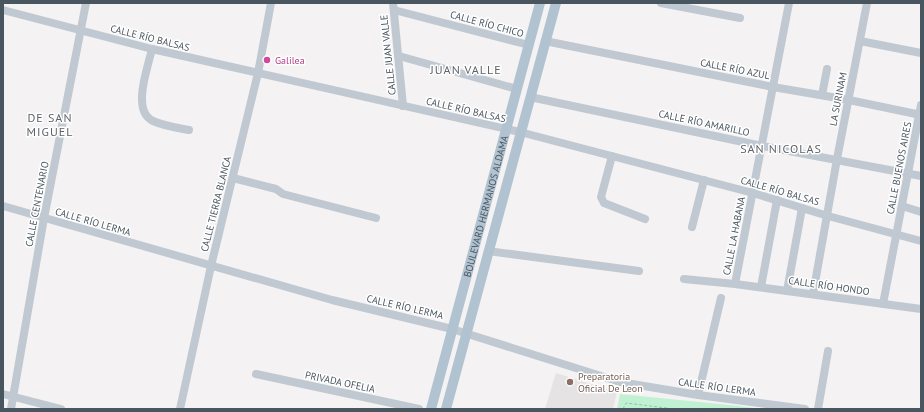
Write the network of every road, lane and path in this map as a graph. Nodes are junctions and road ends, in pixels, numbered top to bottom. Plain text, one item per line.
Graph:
1 (86, 3) edge
2 (271, 3) edge
3 (540, 3) edge
4 (556, 3) edge
5 (661, 3) edge
6 (789, 3) edge
7 (867, 3) edge
8 (394, 7) edge
9 (3, 10) edge
10 (740, 18) dead end
11 (81, 31) junction
12 (546, 41) junction
13 (860, 41) junction
14 (529, 45) junction
15 (152, 49) junction
16 (921, 53) edge
17 (399, 56) junction
18 (827, 69) dead end
19 (258, 73) junction
20 (774, 87) junction
21 (517, 89) junction
22 (822, 95) junction
23 (530, 97) junction
24 (849, 100) junction
25 (921, 105) edge
26 (403, 106) junction
27 (920, 114) edge
28 (506, 129) junction
29 (189, 130) dead end
30 (520, 132) junction
31 (762, 146) junction
32 (612, 156) junction
33 (837, 160) junction
34 (908, 173) junction
35 (921, 176) edge
36 (233, 178) junction
37 (704, 180) junction
38 (753, 193) junction
39 (778, 200) junction
40 (3, 206) edge
41 (902, 206) junction
42 (802, 208) junction
43 (921, 212) edge
44 (828, 216) junction
45 (44, 218) junction
46 (376, 218) dead end
47 (645, 219) dead end
48 (692, 227) dead end
49 (896, 234) junction
50 (921, 241) edge
51 (488, 251) junction
52 (212, 266) junction
53 (639, 272) dead end
54 (684, 279) dead end
55 (735, 284) junction
56 (761, 287) junction
57 (787, 291) junction
58 (813, 294) junction
59 (721, 298) dead end
60 (883, 304) junction
61 (921, 309) edge
62 (452, 329) junction
63 (466, 334) junction
64 (828, 351) dead end
65 (256, 374) dead end
66 (3, 394) edge
67 (698, 395) junction
68 (13, 396) junction
69 (11, 409) edge
70 (62, 409) edge
71 (180, 409) edge
72 (419, 409) edge
73 (431, 409) edge
74 (446, 409) edge
75 (623, 409) edge
76 (674, 409) edge
77 (805, 409) edge
78 (818, 409) edge

1 - 11 street, CALLE CENTENARIO
2 - 19 street, CALLE TIERRA BLANCA
3 - 14 main road, BOULEVARD HERMANOS ALDAMA
4 - 12 main road, BOULEVARD HERMANOS ALDAMA
5 - 10 street
6 - 20 street, CALLE LA HABANA
7 - 13 street, LA SURINAM
8 - 14 street, CALLE RÍO CHICO
8 - 17 street, CALLE JUAN VALLE
9 - 11 street, CALLE RÍO BALSAS
11 - 15 street, CALLE RÍO BALSAS
11 - 45 street, CALLE CENTENARIO
12 - 20 street, CALLE RÍO AZUL
12 - 23 main road, BOULEVARD HERMANOS ALDAMA
13 - 16 street
13 - 24 street, LA SURINAM
14 - 21 main road, BOULEVARD HERMANOS ALDAMA
15 - 19 street, CALLE RÍO BALSAS
15 - 29 street
17 - 21 street
17 - 26 street, CALLE JUAN VALLE
18 - 22 street
19 - 26 street, CALLE RÍO BALSAS
19 - 36 street, CALLE TIERRA BLANCA
20 - 22 street, CALLE RÍO AZUL
20 - 31 street, CALLE LA HABANA
21 - 28 main road, BOULEVARD HERMANOS ALDAMA
22 - 24 street, CALLE RÍO AZUL
23 - 30 main road, BOULEVARD HERMANOS ALDAMA
23 - 31 street, CALLE RÍO AMARILLO
24 - 27 street, CALLE RÍO AZUL
24 - 33 street, LA SURINAM
25 - 27 street, CALLE BUENOS AIRES
26 - 28 street, CALLE RÍO BALSAS
27 - 34 street, CALLE BUENOS AIRES
28 - 30 street, CALLE RÍO BALSAS
28 - 62 main road, BOULEVARD HERMANOS ALDAMA
30 - 32 street, CALLE RÍO BALSAS
30 - 51 main road, BOULEVARD HERMANOS ALDAMA
31 - 33 street, CALLE RÍO AMARILLO
31 - 38 street, CALLE LA HABANA
32 - 37 street, CALLE RÍO BALSAS
32 - 47 street
33 - 34 street, CALLE RÍO AMARILLO
33 - 44 street, LA SURINAM
34 - 35 street, CALLE RÍO AMARILLO
34 - 41 street, CALLE BUENOS AIRES
36 - 46 street
36 - 52 street, CALLE TIERRA BLANCA
37 - 38 street, CALLE RÍO BALSAS
37 - 48 street
38 - 39 street, CALLE RÍO BALSAS
38 - 55 street, CALLE LA HABANA
39 - 42 street, CALLE RÍO BALSAS
39 - 56 street
40 - 45 street, CALLE RÍO LERMA
41 - 43 street
41 - 49 street, CALLE BUENOS AIRES
42 - 44 street, CALLE RÍO BALSAS
42 - 57 street
44 - 49 street, CALLE RÍO BALSAS
44 - 58 street, LA SURINAM
45 - 52 street, CALLE RÍO LERMA
45 - 68 street, CALLE CENTENARIO
49 - 50 street, CALLE RÍO BALSAS
49 - 60 street, CALLE BUENOS AIRES
51 - 53 street
51 - 63 main road, BOULEVARD HERMANOS ALDAMA
52 - 62 street, CALLE RÍO LERMA
52 - 71 street, CALLE TIERRA BLANCA
54 - 55 street, CALLE RÍO HONDO
55 - 56 street, CALLE RÍO HONDO
56 - 57 street, CALLE RÍO HONDO
57 - 58 street, CALLE RÍO HONDO
58 - 60 street, CALLE RÍO HONDO
59 - 67 street
60 - 61 street, CALLE RÍO HONDO
62 - 63 street, CALLE RÍO LERMA
62 - 73 main road, BOULEVARD HERMANOS ALDAMA
63 - 67 street, CALLE RÍO LERMA
63 - 74 main road, BOULEVARD HERMANOS ALDAMA
64 - 78 street
65 - 72 street, PRIVADA OFELIA
66 - 68 street
67 - 77 street, CALLE RÍO LERMA
68 - 69 street, CALLE CENTENARIO
68 - 70 street
75 - 76 path

